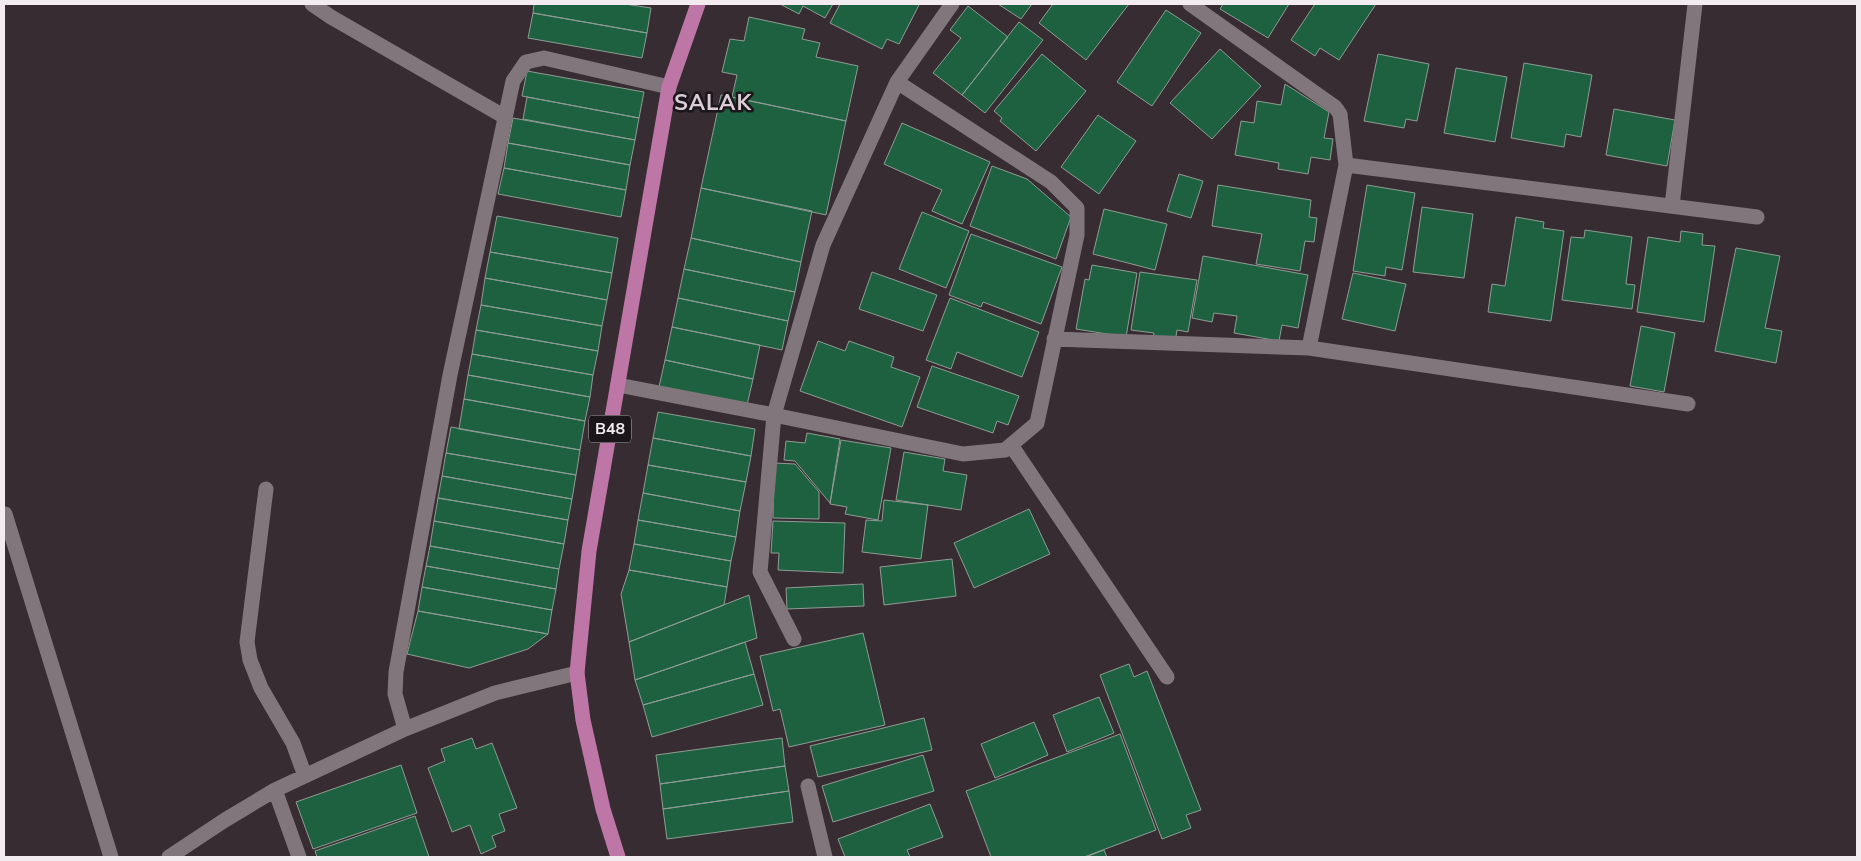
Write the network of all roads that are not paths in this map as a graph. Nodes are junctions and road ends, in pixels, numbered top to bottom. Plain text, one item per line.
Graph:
1 (312, 4) edge
2 (698, 4) edge
3 (952, 4) edge
4 (1190, 4) edge
5 (1695, 4) edge
6 (897, 82) junction
7 (669, 87) junction
8 (506, 117) junction
9 (1346, 165) junction
10 (1672, 206) junction
11 (1757, 216) dead end
12 (1054, 339) junction
13 (1309, 348) junction
14 (618, 385) junction
15 (1688, 404) dead end
16 (774, 414) junction
17 (1011, 445) junction
18 (266, 489) dead end
19 (5, 514) dead end
20 (794, 639) dead end
21 (577, 673) junction
22 (1167, 676) dead end
23 (406, 729) junction
24 (306, 776) junction
25 (808, 786) dead end
26 (275, 790) junction
27 (111, 857) edge
28 (169, 857) edge
29 (299, 857) edge
30 (618, 857) edge
31 (825, 857) edge

1 - 8 street
2 - 7 main road, B48
3 - 6 street
4 - 9 street
5 - 10 street
6 - 12 street
6 - 16 street
7 - 8 street
7 - 14 main road, B48
8 - 23 street
9 - 10 street
9 - 13 street
10 - 11 street
12 - 13 street
12 - 17 street
13 - 15 street
14 - 16 street
14 - 21 main road, B48
16 - 17 street
16 - 20 street
17 - 22 street
18 - 24 street
19 - 27 street
21 - 23 street
21 - 30 main road, B48
23 - 24 street
24 - 26 street
25 - 31 street
26 - 28 street
26 - 29 street

